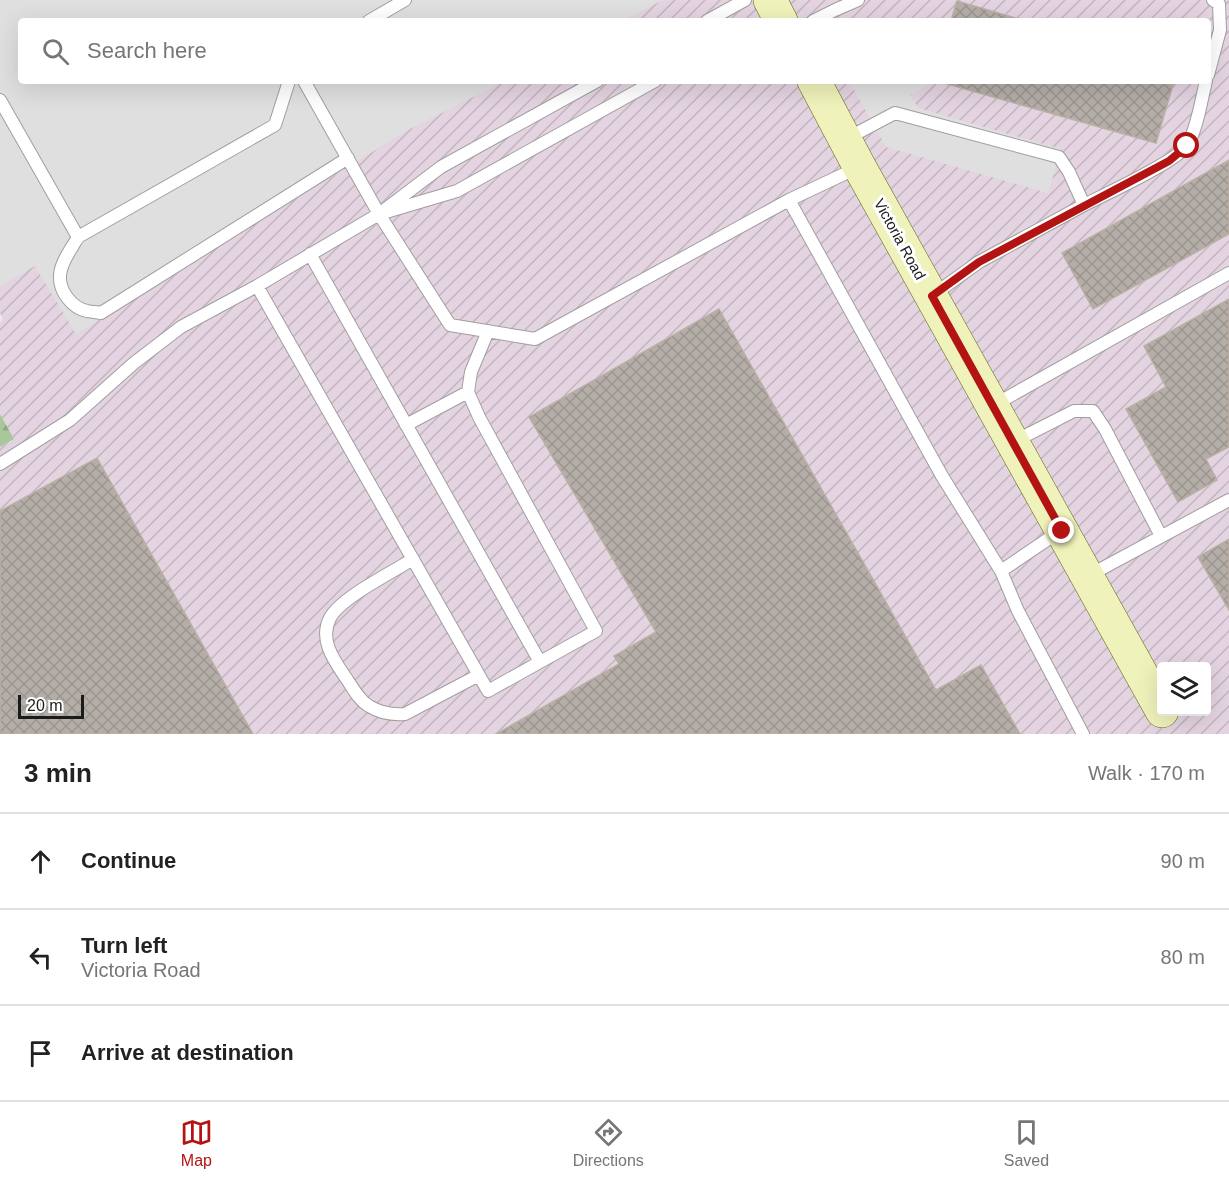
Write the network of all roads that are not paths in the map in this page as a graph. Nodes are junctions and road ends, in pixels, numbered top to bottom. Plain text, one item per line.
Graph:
1 (405, 0) edge
2 (745, 0) edge
3 (858, 0) edge
4 (1213, 0) edge
5 (374, 18) edge
6 (712, 18) edge
7 (819, 18) edge
8 (1211, 64) edge
9 (289, 84) edge
10 (306, 84) edge
11 (591, 84) edge
12 (650, 84) edge
13 (816, 84) edge
14 (1205, 84) edge
15 (0, 100) edge
16 (852, 153) junction
17 (348, 158) junction
18 (789, 200) junction
19 (1084, 205) junction
20 (379, 214) junction
21 (78, 237) junction
22 (310, 254) junction
23 (1229, 273) edge
24 (256, 286) junction
25 (932, 296) junction
26 (488, 331) junction
27 (468, 392) junction
28 (993, 406) junction
29 (406, 425) junction
30 (1013, 442) junction
31 (0, 464) edge
32 (1229, 500) edge
33 (1062, 531) junction
34 (1161, 536) junction
35 (413, 560) junction
36 (1001, 572) junction
37 (1087, 576) junction
38 (540, 662) junction
39 (479, 675) junction
40 (1157, 702) edge
41 (1165, 716) edge
42 (1083, 734) edge
43 (1174, 734) edge

1 - 5 lane
2 - 6 lane
3 - 7 lane
4 - 8 lane
9 - 21 lane
10 - 17 lane
11 - 20 lane
12 - 20 lane
13 - 16 street, Victoria Road
14 - 19 lane
15 - 21 lane
16 - 18 lane
16 - 19 lane
16 - 25 street, Victoria Road
17 - 20 lane
17 - 21 lane
18 - 26 lane
18 - 36 lane
19 - 25 lane
20 - 22 lane
20 - 26 lane
22 - 24 lane
22 - 29 lane
23 - 28 lane
24 - 31 lane
24 - 35 lane
25 - 28 street, Victoria Road
26 - 27 lane
27 - 29 lane
27 - 38 lane
28 - 30 street, Victoria Road
29 - 38 lane
30 - 33 street, Victoria Road
30 - 34 lane
32 - 34 lane
33 - 36 lane
33 - 37 street, Victoria Road
34 - 37 lane
35 - 39 lane
35 - 39 lane
36 - 42 lane
37 - 40 street, Victoria Road
38 - 39 lane
41 - 43 street, Victoria Road

